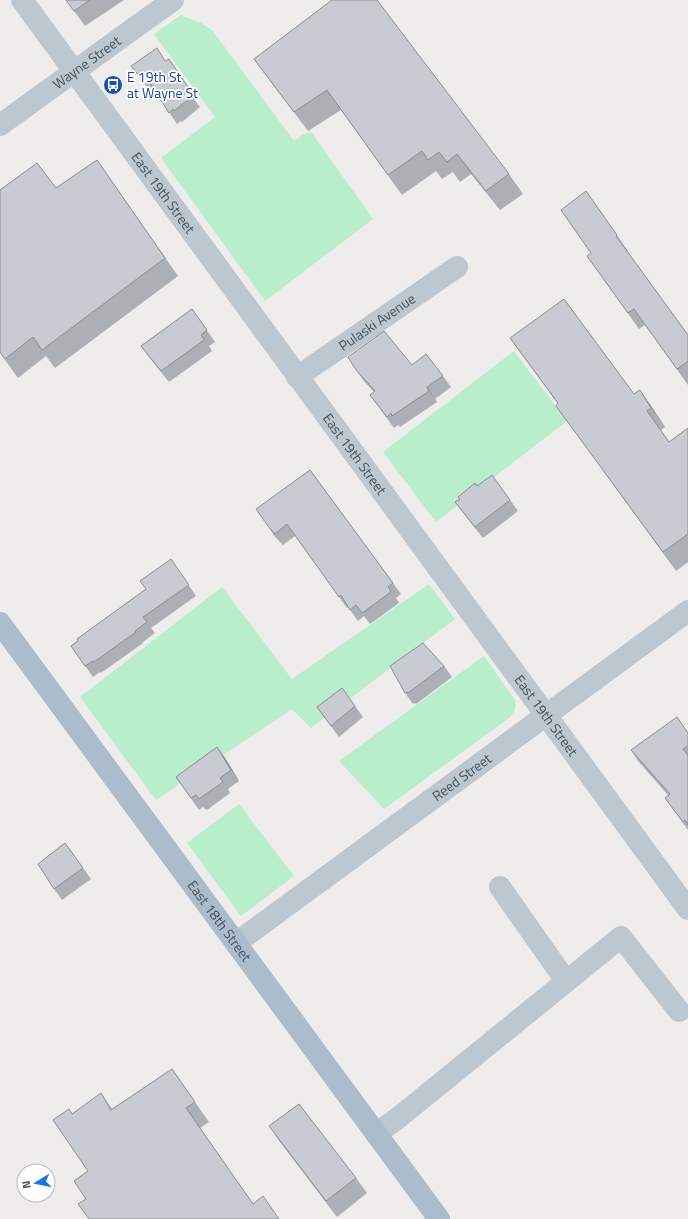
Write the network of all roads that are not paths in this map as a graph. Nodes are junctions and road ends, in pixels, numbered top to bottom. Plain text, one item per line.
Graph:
1 (22, 0) edge
2 (173, 0) edge
3 (74, 71) junction
4 (0, 125) edge
5 (457, 267) dead end
6 (297, 377) junction
7 (688, 611) edge
8 (0, 623) edge
9 (546, 715) junction
10 (500, 887) dead end
11 (688, 909) edge
12 (236, 943) junction
13 (566, 981) junction
14 (679, 1011) dead end
15 (376, 1134) junction
16 (440, 1219) edge

1 - 3 street, East 19th Street
2 - 3 street, Wayne Street
3 - 4 street, Wayne Street
3 - 6 street, East 19th Street
5 - 6 street, Pulaski Avenue
6 - 9 street, East 19th Street
7 - 9 street, Reed Street
8 - 12 main road, East 18th Street
9 - 11 street, East 19th Street
9 - 12 street, Reed Street
10 - 13 street
12 - 15 main road, East 18th Street
13 - 14 street
13 - 15 street
15 - 16 main road, East 18th Street

